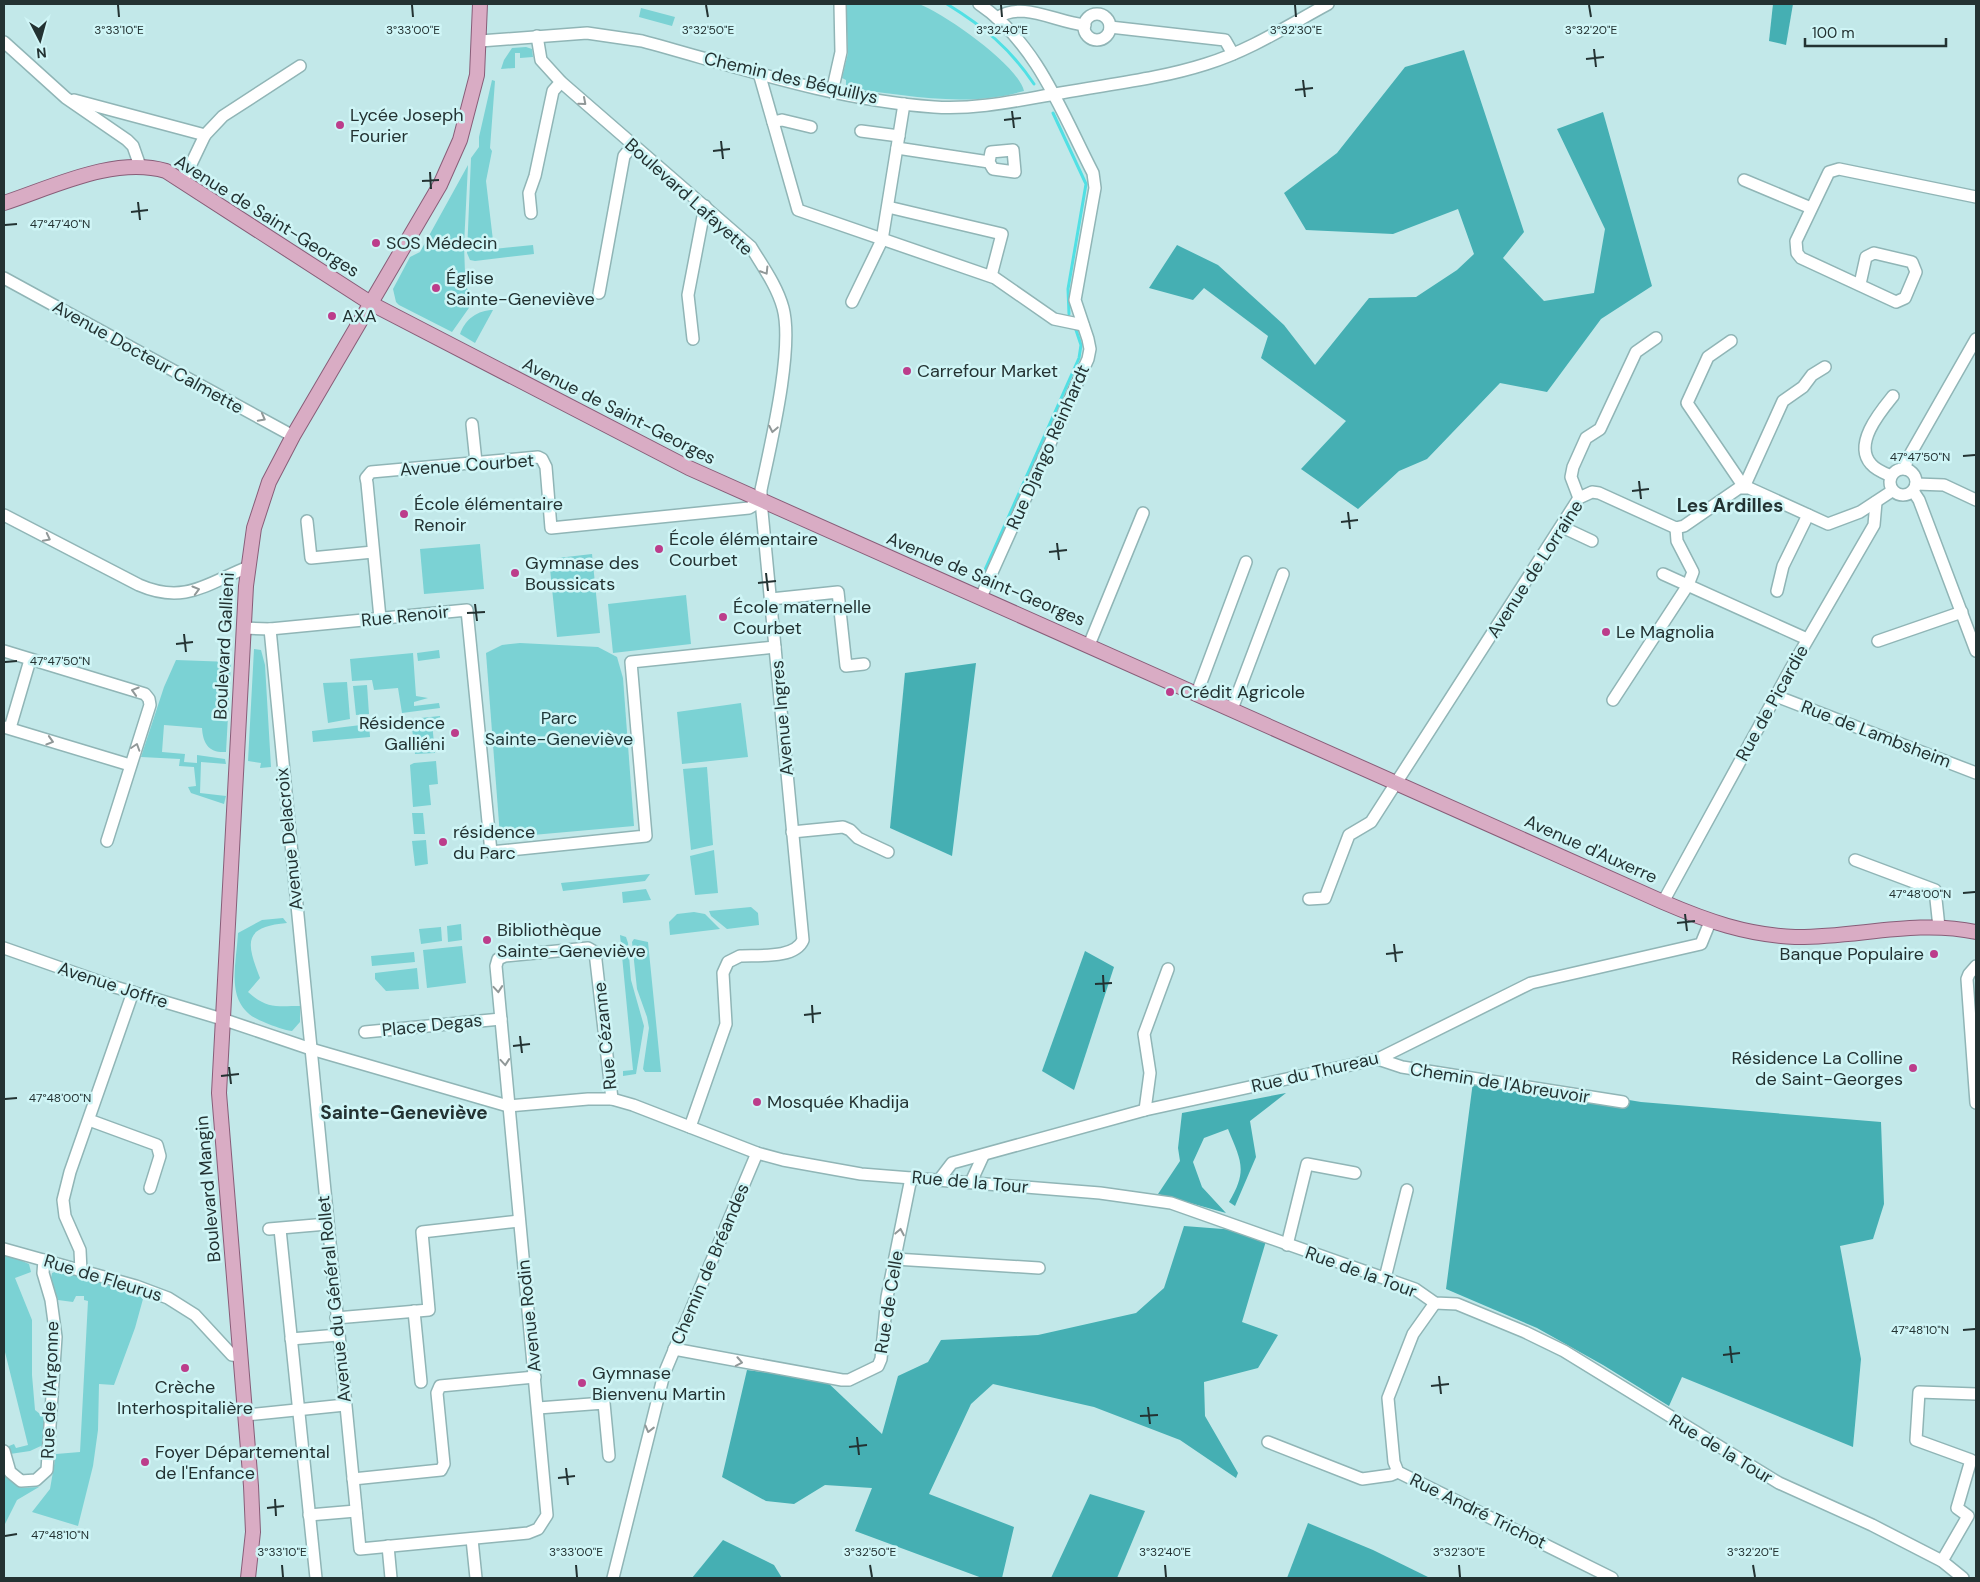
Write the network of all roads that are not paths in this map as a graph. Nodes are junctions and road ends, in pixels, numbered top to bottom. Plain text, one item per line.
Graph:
1 (480, 4) edge
2 (840, 4) edge
3 (979, 4) edge
4 (1328, 4) edge
5 (997, 18) junction
6 (1085, 26) junction
7 (1110, 27) junction
8 (537, 36) junction
9 (480, 41) junction
10 (4, 42) edge
11 (1233, 54) junction
12 (300, 66) dead end
13 (759, 73) junction
14 (561, 82) junction
15 (832, 92) junction
16 (1053, 94) junction
17 (66, 98) junction
18 (904, 104) junction
19 (773, 122) junction
20 (811, 127) dead end
21 (860, 131) dead end
22 (205, 135) junction
23 (898, 142) junction
24 (633, 145) junction
25 (989, 162) dead end
26 (140, 166) junction
27 (1744, 180) dead end
28 (182, 181) junction
29 (1976, 197) edge
30 (4, 203) edge
31 (705, 206) junction
32 (888, 207) junction
33 (1811, 208) junction
34 (531, 213) dead end
35 (882, 240) junction
36 (991, 276) junction
37 (4, 278) edge
38 (1860, 284) junction
39 (599, 293) dead end
40 (852, 302) dead end
41 (372, 304) junction
42 (1083, 325) junction
43 (1656, 338) dead end
44 (693, 339) dead end
45 (1976, 339) edge
46 (1731, 341) dead end
47 (1824, 367) dead end
48 (1893, 396) dead end
49 (472, 424) dead end
50 (293, 436) junction
51 (476, 462) junction
52 (1905, 469) junction
53 (1891, 476) junction
54 (1744, 487) junction
55 (1914, 488) junction
56 (1892, 490) junction
57 (1579, 498) junction
58 (1976, 500) edge
59 (761, 501) junction
60 (1876, 502) junction
61 (1142, 513) dead end
62 (4, 515) edge
63 (1808, 515) junction
64 (308, 521) dead end
65 (1562, 527) junction
66 (1676, 528) junction
67 (1592, 541) dead end
68 (373, 552) junction
69 (1246, 562) dead end
70 (248, 566) junction
71 (1283, 574) dead end
72 (1664, 574) dead end
73 (1688, 585) junction
74 (1777, 591) dead end
75 (981, 597) junction
76 (770, 599) junction
77 (1962, 612) junction
78 (380, 618) junction
79 (244, 628) junction
80 (270, 628) junction
81 (1807, 639) junction
82 (1878, 641) dead end
83 (1089, 644) junction
84 (775, 647) junction
85 (1976, 652) edge
86 (5, 656) edge
87 (30, 660) junction
88 (864, 664) dead end
89 (1196, 693) junction
90 (1776, 696) junction
91 (1613, 700) dead end
92 (1232, 709) junction
93 (7, 728) edge
94 (130, 765) junction
95 (1976, 773) edge
96 (1395, 782) junction
97 (792, 832) junction
98 (108, 841) dead end
99 (888, 852) dead end
100 (1855, 860) dead end
101 (1309, 899) dead end
102 (1663, 902) junction
103 (1710, 922) junction
104 (1976, 924) edge
105 (1939, 926) junction
106 (1954, 927) junction
107 (1976, 932) edge
108 (1976, 937) edge
109 (4, 948) edge
110 (1976, 966) edge
111 (1168, 970) dead end
112 (133, 992) junction
113 (222, 1019) junction
114 (501, 1019) junction
115 (366, 1032) dead end
116 (311, 1049) junction
117 (1378, 1059) junction
118 (612, 1100) junction
119 (1623, 1102) dead end
120 (1976, 1104) edge
121 (508, 1106) junction
122 (1145, 1110) junction
123 (89, 1120) junction
124 (690, 1127) junction
125 (757, 1153) junction
126 (983, 1156) junction
127 (1355, 1173) dead end
128 (911, 1178) junction
129 (939, 1180) junction
130 (971, 1182) junction
131 (150, 1188) dead end
132 (1407, 1190) dead end
133 (519, 1222) junction
134 (327, 1224) junction
135 (1286, 1245) junction
136 (4, 1249) edge
137 (895, 1259) junction
138 (44, 1260) junction
139 (1039, 1268) dead end
140 (81, 1271) junction
141 (1385, 1278) junction
142 (1435, 1303) junction
143 (414, 1311) junction
144 (336, 1318) junction
145 (338, 1335) junction
146 (291, 1339) junction
147 (674, 1349) junction
148 (240, 1356) junction
149 (535, 1377) junction
150 (421, 1382) dead end
151 (1976, 1394) edge
152 (345, 1405) junction
153 (538, 1408) junction
154 (298, 1409) junction
155 (246, 1415) junction
156 (1268, 1442) dead end
157 (4, 1452) edge
158 (609, 1456) dead end
159 (1398, 1472) junction
160 (353, 1479) junction
161 (356, 1511) junction
162 (309, 1515) junction
163 (472, 1539) junction
164 (388, 1546) junction
165 (1942, 1561) junction
166 (248, 1578) edge
167 (316, 1578) edge
168 (391, 1578) edge
169 (476, 1578) edge
170 (613, 1578) edge
171 (1612, 1578) edge
172 (1963, 1578) edge

1 - 9 main road, Boulevard Gallieni
2 - 15 street
3 - 5 street, Rue Django Reinhardt
4 - 11 street, Chemin des Béquillys
5 - 6 street
5 - 16 street, Rue Django Reinhardt
6 - 7 street
6 - 7 street
7 - 11 street
8 - 9 street
8 - 13 street, Chemin des Béquillys
8 - 14 street, Boulevard Lafayette
9 - 41 main road, Boulevard Gallieni
10 - 17 street
11 - 16 street, Chemin des Béquillys
12 - 22 street
13 - 15 street, Chemin des Béquillys
13 - 19 street
14 -> 24 street, Boulevard Lafayette
14 - 34 street
15 - 18 street, Chemin des Béquillys
16 - 18 street, Chemin des Béquillys
16 - 42 street, Rue Django Reinhardt
17 - 22 street
17 - 26 street
18 - 23 street
19 - 20 street
19 - 35 street
21 - 23 street
22 - 28 street
23 - 25 street
23 - 32 street
24 - 31 street, Boulevard Lafayette
24 - 39 street
26 - 28 main road, Avenue de Saint-Georges
26 - 30 main road, Avenue de Saint-Georges
27 - 33 street
28 - 41 main road, Avenue de Saint-Georges
29 - 33 street
31 - 44 street
31 -> 59 street, Boulevard Lafayette
32 - 35 street
32 - 36 street
33 - 38 street
35 - 36 street
35 - 40 street
36 - 42 street
37 -> 50 street, Avenue Docteur Calmette
38 - 38 street
41 - 50 main road, Boulevard Gallieni
41 - 59 main road, Avenue de Saint-Georges
42 - 75 street, Rue Django Reinhardt
43 - 57 street
45 - 52 street
46 - 54 street
47 - 54 street
48 - 53 street
49 - 51 street
50 - 70 main road, Boulevard Gallieni
51 - 59 street, Avenue Courbet
51 - 68 street, Avenue Courbet
52 - 53 street
52 - 55 street
53 - 56 street
54 - 63 street
54 - 66 street
55 - 56 street
55 - 58 street
55 - 77 street
56 - 60 street
57 - 65 street, Avenue de Lorraine
57 - 66 street, Avenue de Lorraine
59 - 75 main road, Avenue de Saint-Georges
59 - 76 street, Avenue Ingres
60 - 63 street
60 - 81 street, Rue de Picardie
61 - 83 street
62 -> 70 street
63 - 74 street
64 - 68 street
65 - 67 street
65 - 96 street, Avenue de Lorraine
66 - 73 street
68 - 78 street, Avenue Courbet
69 - 89 street
70 - 79 main road, Boulevard Gallieni
71 - 92 street
72 - 73 street
73 - 81 street
73 - 91 street
75 - 83 main road, Avenue de Saint-Georges
76 - 84 street, Avenue Ingres
76 - 88 street
77 - 82 street
77 - 85 street
78 - 80 street, Rue Renoir
78 - 84 street, Rue Renoir
79 - 80 street, Rue Renoir
79 - 113 main road, Boulevard Gallieni
80 - 116 street, Avenue Delacroix
81 - 90 street, Rue de Picardie
83 - 89 main road, Avenue de Saint-Georges
84 - 97 street, Avenue Ingres
86 - 87 street
87 - 93 street
94 -> 87 street
89 - 92 main road, Avenue de Saint-Georges
90 - 95 street, Rue de Lambsheim
90 - 102 street, Rue de Picardie
92 - 96 main road, Avenue d'Auxerre
93 -> 94 street
94 - 98 street
96 - 101 street, Avenue de Lorraine
96 - 102 main road, Avenue d'Auxerre
97 - 99 street
97 - 124 street, Avenue Ingres
100 - 105 street
102 - 103 main road, Avenue d'Auxerre
103 - 105 main road, Avenue d'Auxerre
103 - 117 street, Rue du Thureau
104 - 106 main road
105 - 106 main road, Avenue d'Auxerre
106 - 107 main road, Avenue d'Auxerre
106 - 108 main road, Avenue d'Auxerre
109 - 112 street, Avenue Joffre
110 - 120 street
111 - 122 street
112 - 113 street, Avenue Joffre
112 - 123 street
113 - 116 street, Avenue Joffre
113 - 148 main road, Boulevard Mangin
114 - 115 street, Place Degas
118 -> 114 street, Rue Cézanne
114 -> 121 street, Place Degas
116 - 121 street, Avenue Joffre
116 - 134 street, Avenue du Général Rollet
117 - 119 street, Chemin de l'Abreuvoir
117 - 122 street, Rue du Thureau
118 - 121 street, Rue de la Tour
118 - 124 street, Rue de la Tour
121 - 133 street, Avenue Rodin
122 - 126 street, Rue du Thureau
123 - 131 street
123 - 140 street
124 - 125 street, Rue de la Tour
125 - 128 street, Rue de la Tour
125 - 147 street, Chemin de Bréandes
126 - 129 street, Rue du Thureau
126 - 130 street
127 - 135 street
128 - 129 street, Rue de la Tour
137 -> 128 street, Rue de Celle
129 - 130 street, Rue de la Tour
130 - 135 street, Rue de la Tour
132 - 141 street
133 - 143 street
133 - 149 street, Avenue Rodin
134 - 144 street, Avenue du Général Rollet
134 - 146 street
135 - 141 street, Rue de la Tour
136 - 138 street, Rue de Fleurus
137 - 139 street
147 -> 137 street, Rue de Celle
138 - 140 street, Rue de Fleurus
138 - 157 street, Rue de l'Argonne
140 - 148 street, Rue de Fleurus
141 - 142 street, Rue de la Tour
142 - 159 street, Rue André Trichot
142 - 165 street, Rue de la Tour
143 - 144 street
143 - 150 street
144 - 145 street, Avenue du Général Rollet
145 - 146 street
145 - 152 street, Avenue du Général Rollet
146 - 154 street
147 -> 170 street, Chemin de Bréandes
148 - 155 main road, Boulevard Mangin
149 - 153 street, Avenue Rodin
149 - 160 street
151 - 165 street
152 - 154 street
152 - 160 street, Avenue du Général Rollet
153 - 158 street
153 - 163 street, Avenue Rodin
154 - 155 street
154 - 162 street
155 - 166 main road, Boulevard Mangin
156 - 159 street
159 - 171 street, Rue André Trichot
160 - 161 street, Avenue du Général Rollet
161 - 162 street
161 - 164 street, Avenue du Général Rollet
162 - 167 street
163 - 164 street
163 - 169 street
164 - 168 street
165 - 172 street, Rue de la Tour

